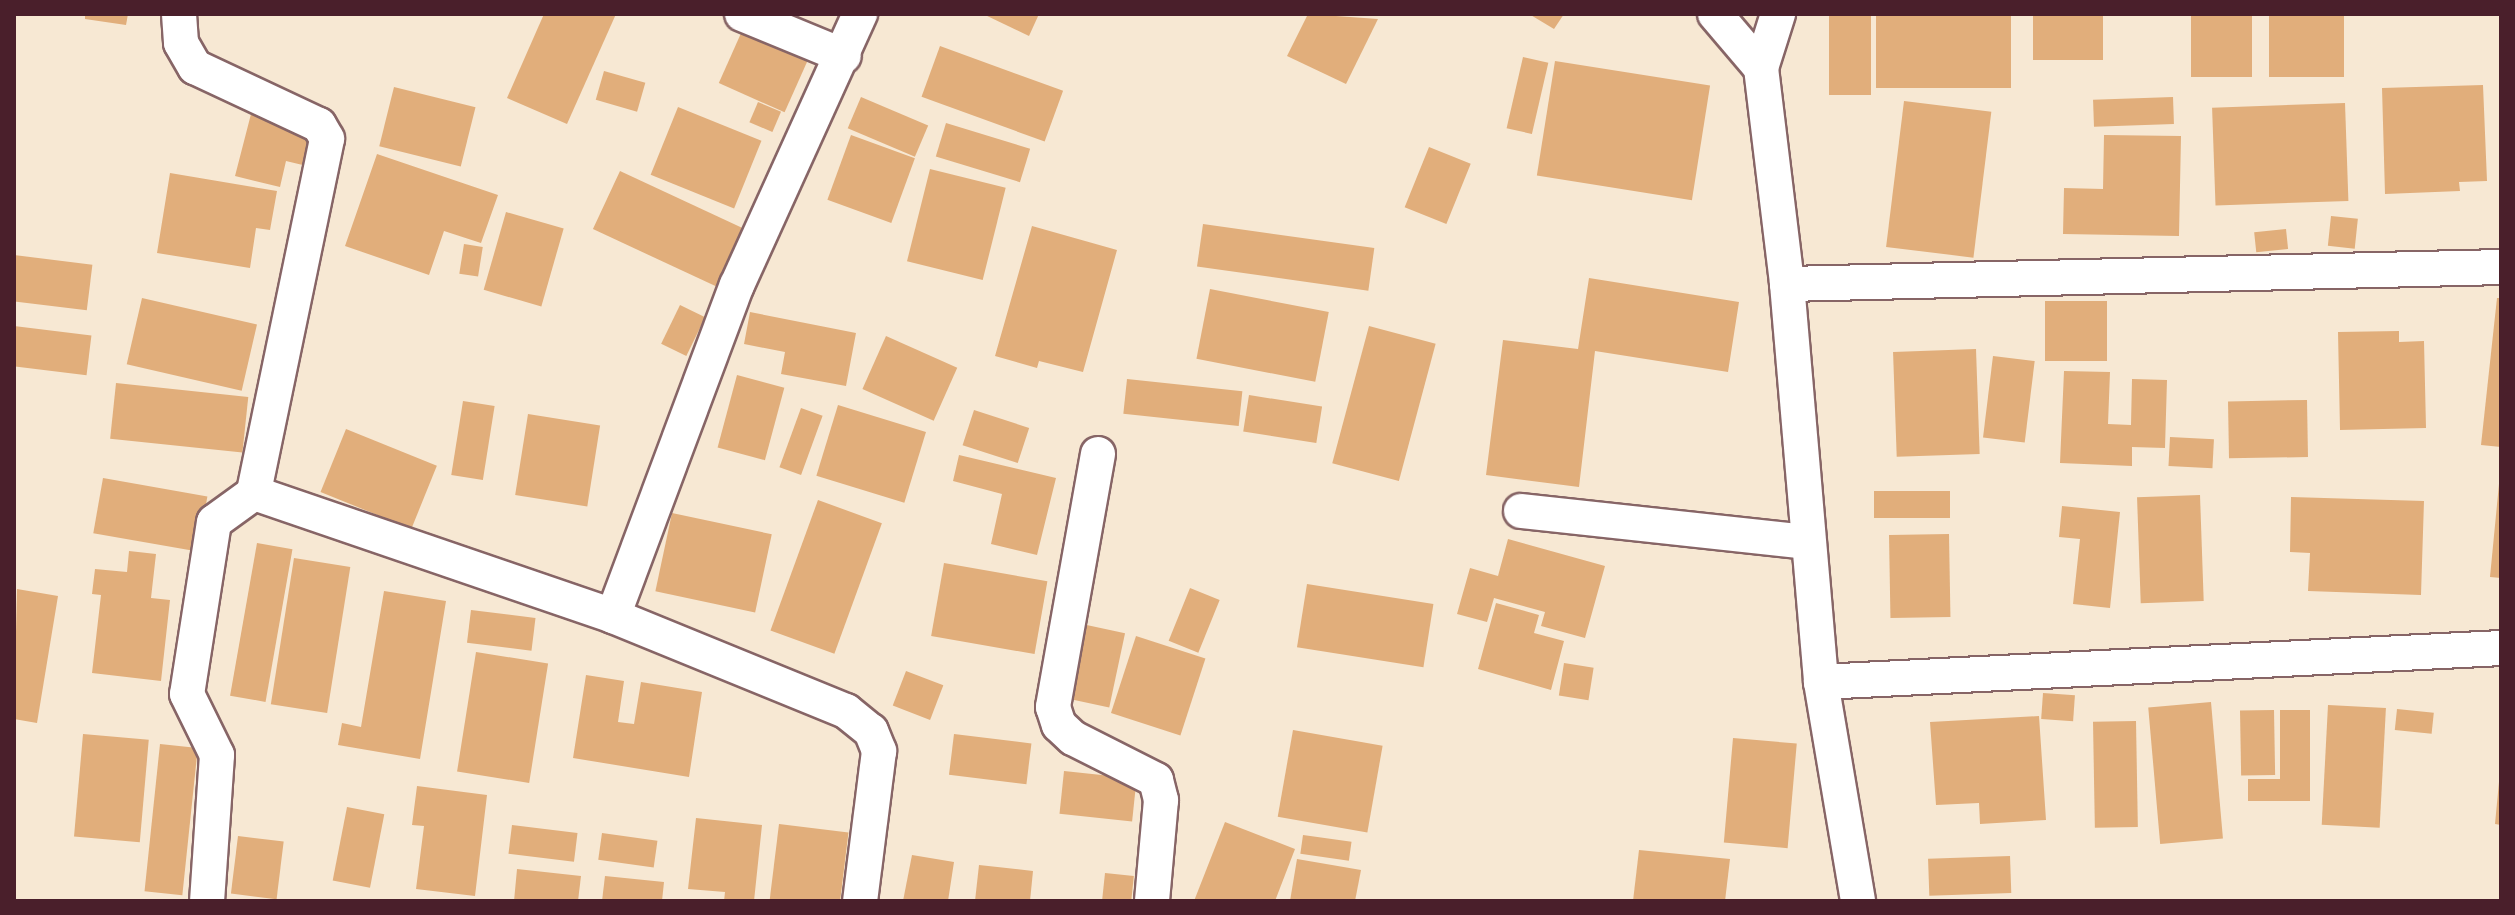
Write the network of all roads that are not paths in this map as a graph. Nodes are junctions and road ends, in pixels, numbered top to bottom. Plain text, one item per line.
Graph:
1 (179, 14) edge
2 (742, 14) edge
3 (860, 14) edge
4 (1715, 14) edge
5 (1778, 14) edge
6 (844, 56) junction
7 (1761, 68) junction
8 (2501, 267) edge
9 (1787, 284) junction
10 (1098, 454) dead end
11 (254, 493) junction
12 (1521, 511) dead end
13 (1805, 542) junction
14 (613, 616) junction
15 (2501, 648) edge
16 (1821, 682) junction
17 (207, 901) edge
18 (860, 901) edge
19 (1152, 901) edge
20 (1858, 901) edge

1 - 11 street
2 - 6 street
3 - 6 street
4 - 7 street
5 - 7 street
6 - 14 street
7 - 9 street
8 - 9 street
9 - 13 street
10 - 19 street
11 - 14 street
11 - 17 street
12 - 13 street
13 - 16 street
14 - 18 street
15 - 16 street
16 - 20 street

